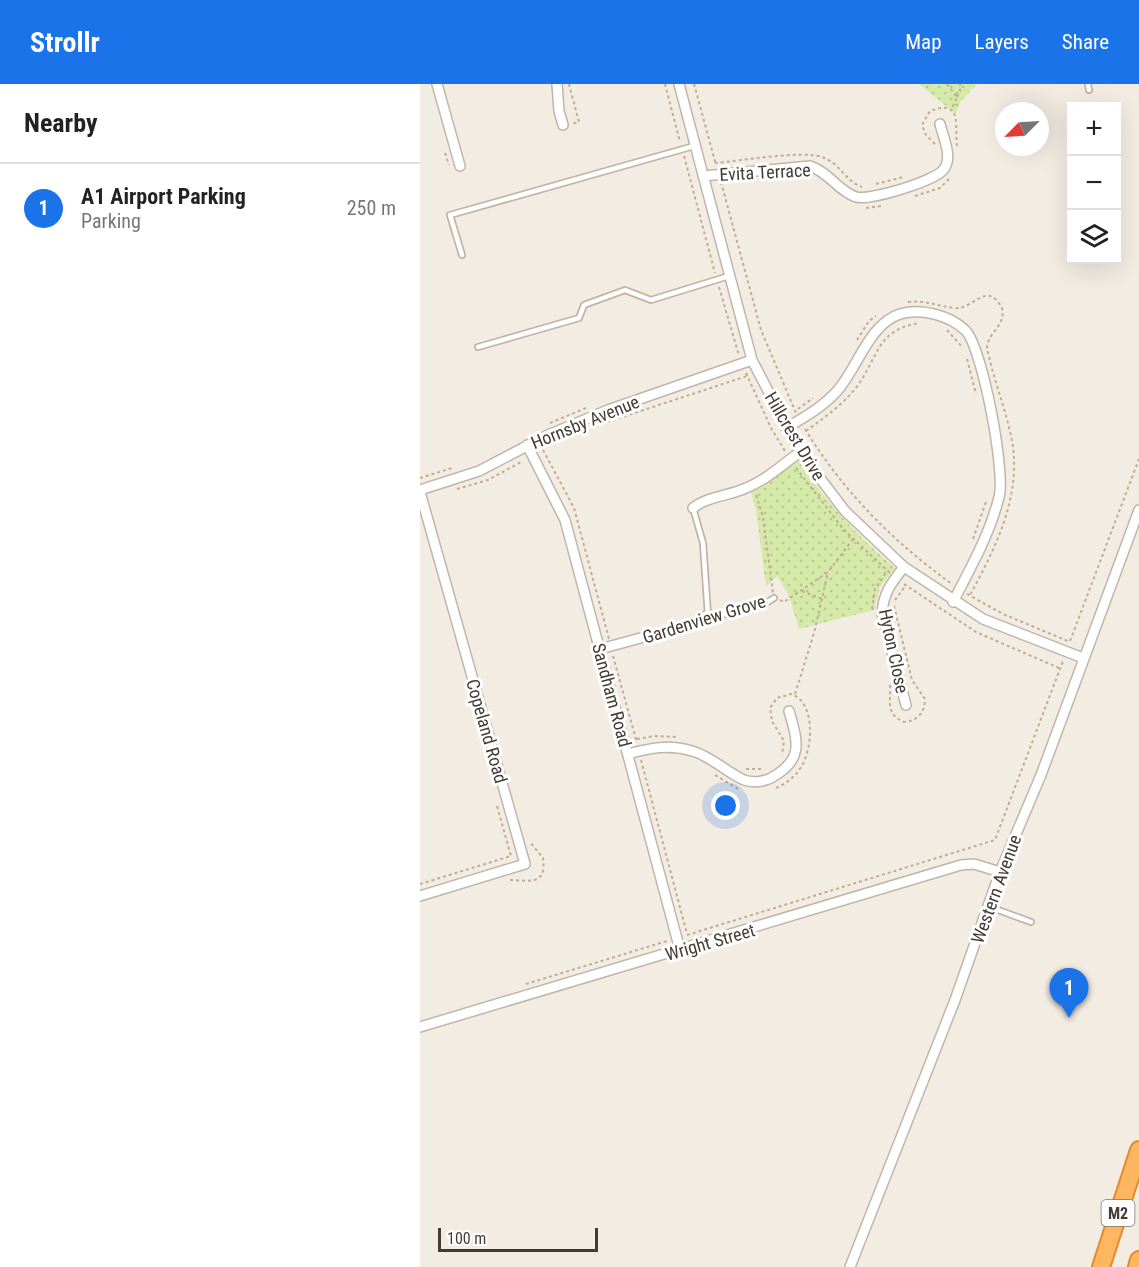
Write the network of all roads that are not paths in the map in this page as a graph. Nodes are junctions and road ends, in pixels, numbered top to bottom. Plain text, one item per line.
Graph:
1 (437, 84) edge
2 (557, 84) edge
3 (678, 84) edge
4 (940, 124) dead end
5 (564, 125) road end
6 (694, 146) junction
7 (460, 166) dead end
8 (703, 176) junction
9 (462, 255) dead end
10 (729, 276) junction
11 (478, 347) dead end
12 (752, 360) junction
13 (786, 428) junction
14 (527, 445) junction
15 (800, 452) junction
16 (420, 491) edge
17 (693, 508) joint
18 (1139, 510) edge
19 (904, 567) junction
20 (774, 598) road end
21 (953, 602) junction
22 (708, 615) junction
23 (600, 649) junction
24 (1083, 658) junction
25 (906, 705) dead end
26 (789, 711) dead end
27 (628, 754) junction
28 (1000, 872) junction
29 (420, 896) edge
30 (990, 907) junction
31 (1031, 922) dead end
32 (680, 950) junction
33 (420, 1027) edge
34 (1139, 1150) edge
35 (1139, 1260) edge
36 (850, 1267) edge
37 (1101, 1267) edge
38 (1137, 1267) edge

1 - 7 street
2 - 5 street
3 - 6 street, Hillcrest Drive
4 - 8 street, Evita Terrace
6 - 8 street, Hillcrest Drive
6 - 9 lane
8 - 10 street, Hillcrest Drive
10 - 11 lane
10 - 12 street, Hillcrest Drive
12 - 13 street, Hillcrest Drive
12 - 14 street, Hornsby Avenue
13 - 15 street, Hillcrest Drive
13 - 21 street
14 - 16 street, Hornsby Avenue
14 - 23 street, Sandham Road
15 - 17 street
15 - 19 street, Hillcrest Drive
16 - 29 street, Copeland Road
17 - 22 lane
18 - 24 street, Western Avenue
19 - 21 street, Hillcrest Drive
19 - 25 street, Hyton Close
20 - 22 lane, Gardenview Grove
21 - 24 street, Hillcrest Drive
22 - 23 street, Gardenview Grove
23 - 27 street, Sandham Road
24 - 28 street, Western Avenue
26 - 27 street
27 - 32 street, Sandham Road
28 - 30 street, Western Avenue
28 - 32 street, Wright Street
30 - 31 lane
30 - 36 street, Western Avenue
32 - 33 street, Wright Street
34 - 37 highway, M2
35 - 38 highway

